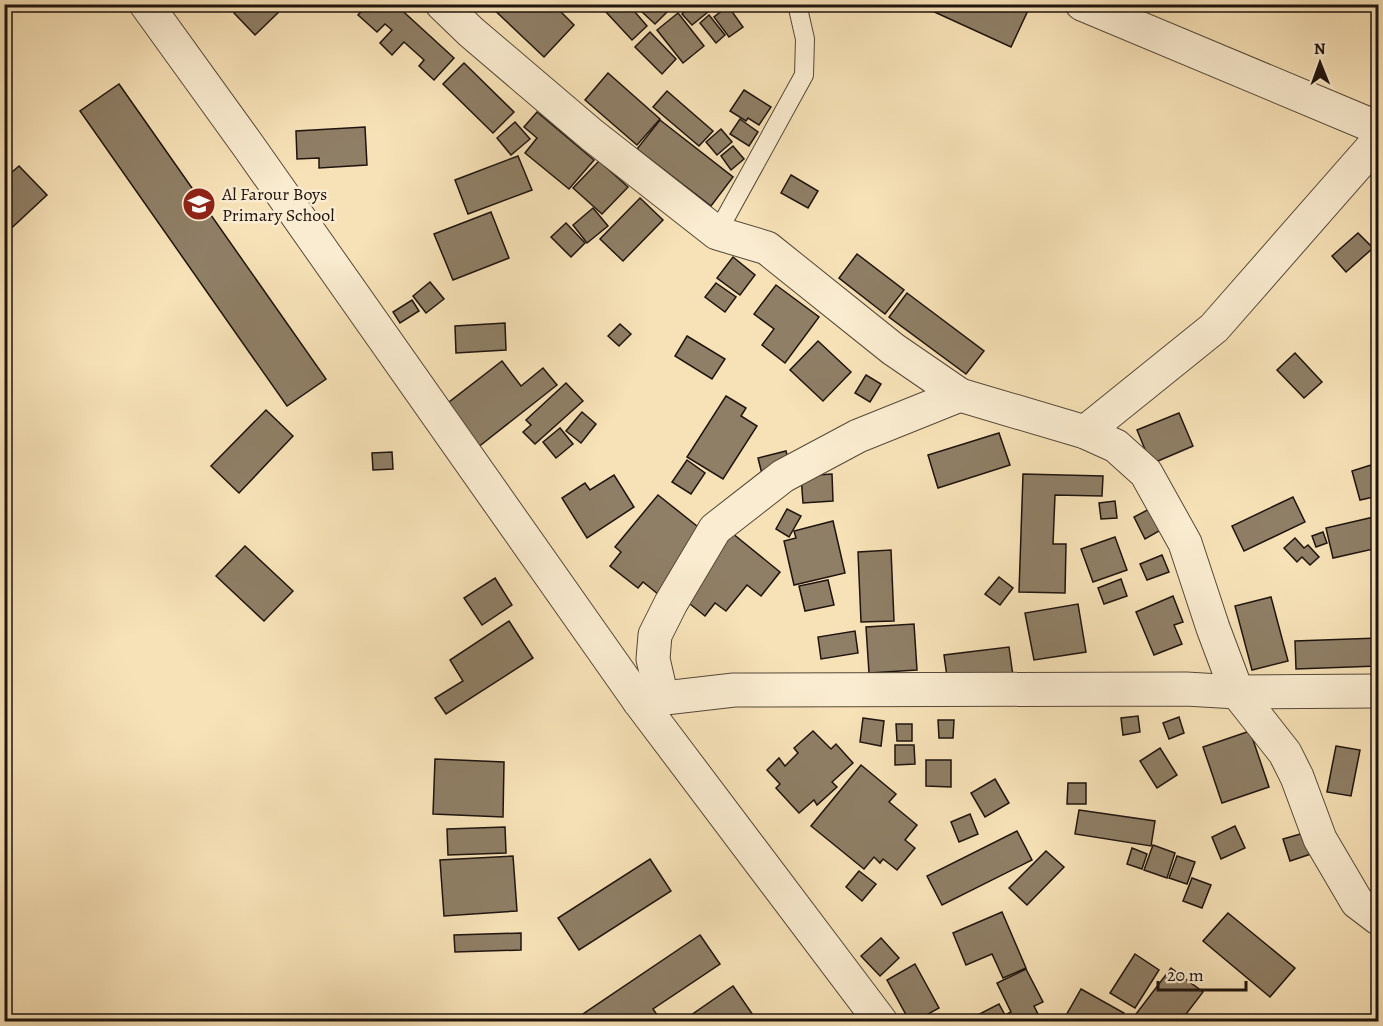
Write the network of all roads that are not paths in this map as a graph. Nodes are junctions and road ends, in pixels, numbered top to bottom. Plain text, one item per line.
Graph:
1 (146, 4) edge
2 (442, 4) edge
3 (797, 4) edge
4 (1082, 4) edge
5 (1378, 128) edge
6 (1378, 141) edge
7 (717, 233) junction
8 (960, 395) junction
9 (1085, 432) junction
10 (1378, 691) edge
11 (1237, 692) junction
12 (651, 700) junction
13 (1378, 918) edge
14 (881, 1022) edge

1 - 12 street
2 - 7 street
3 - 7 lane
4 - 5 street
6 - 9 street
7 - 8 street
8 - 9 street
8 - 12 street
9 - 11 street
10 - 11 street
11 - 12 street
11 - 13 street
12 - 14 street

